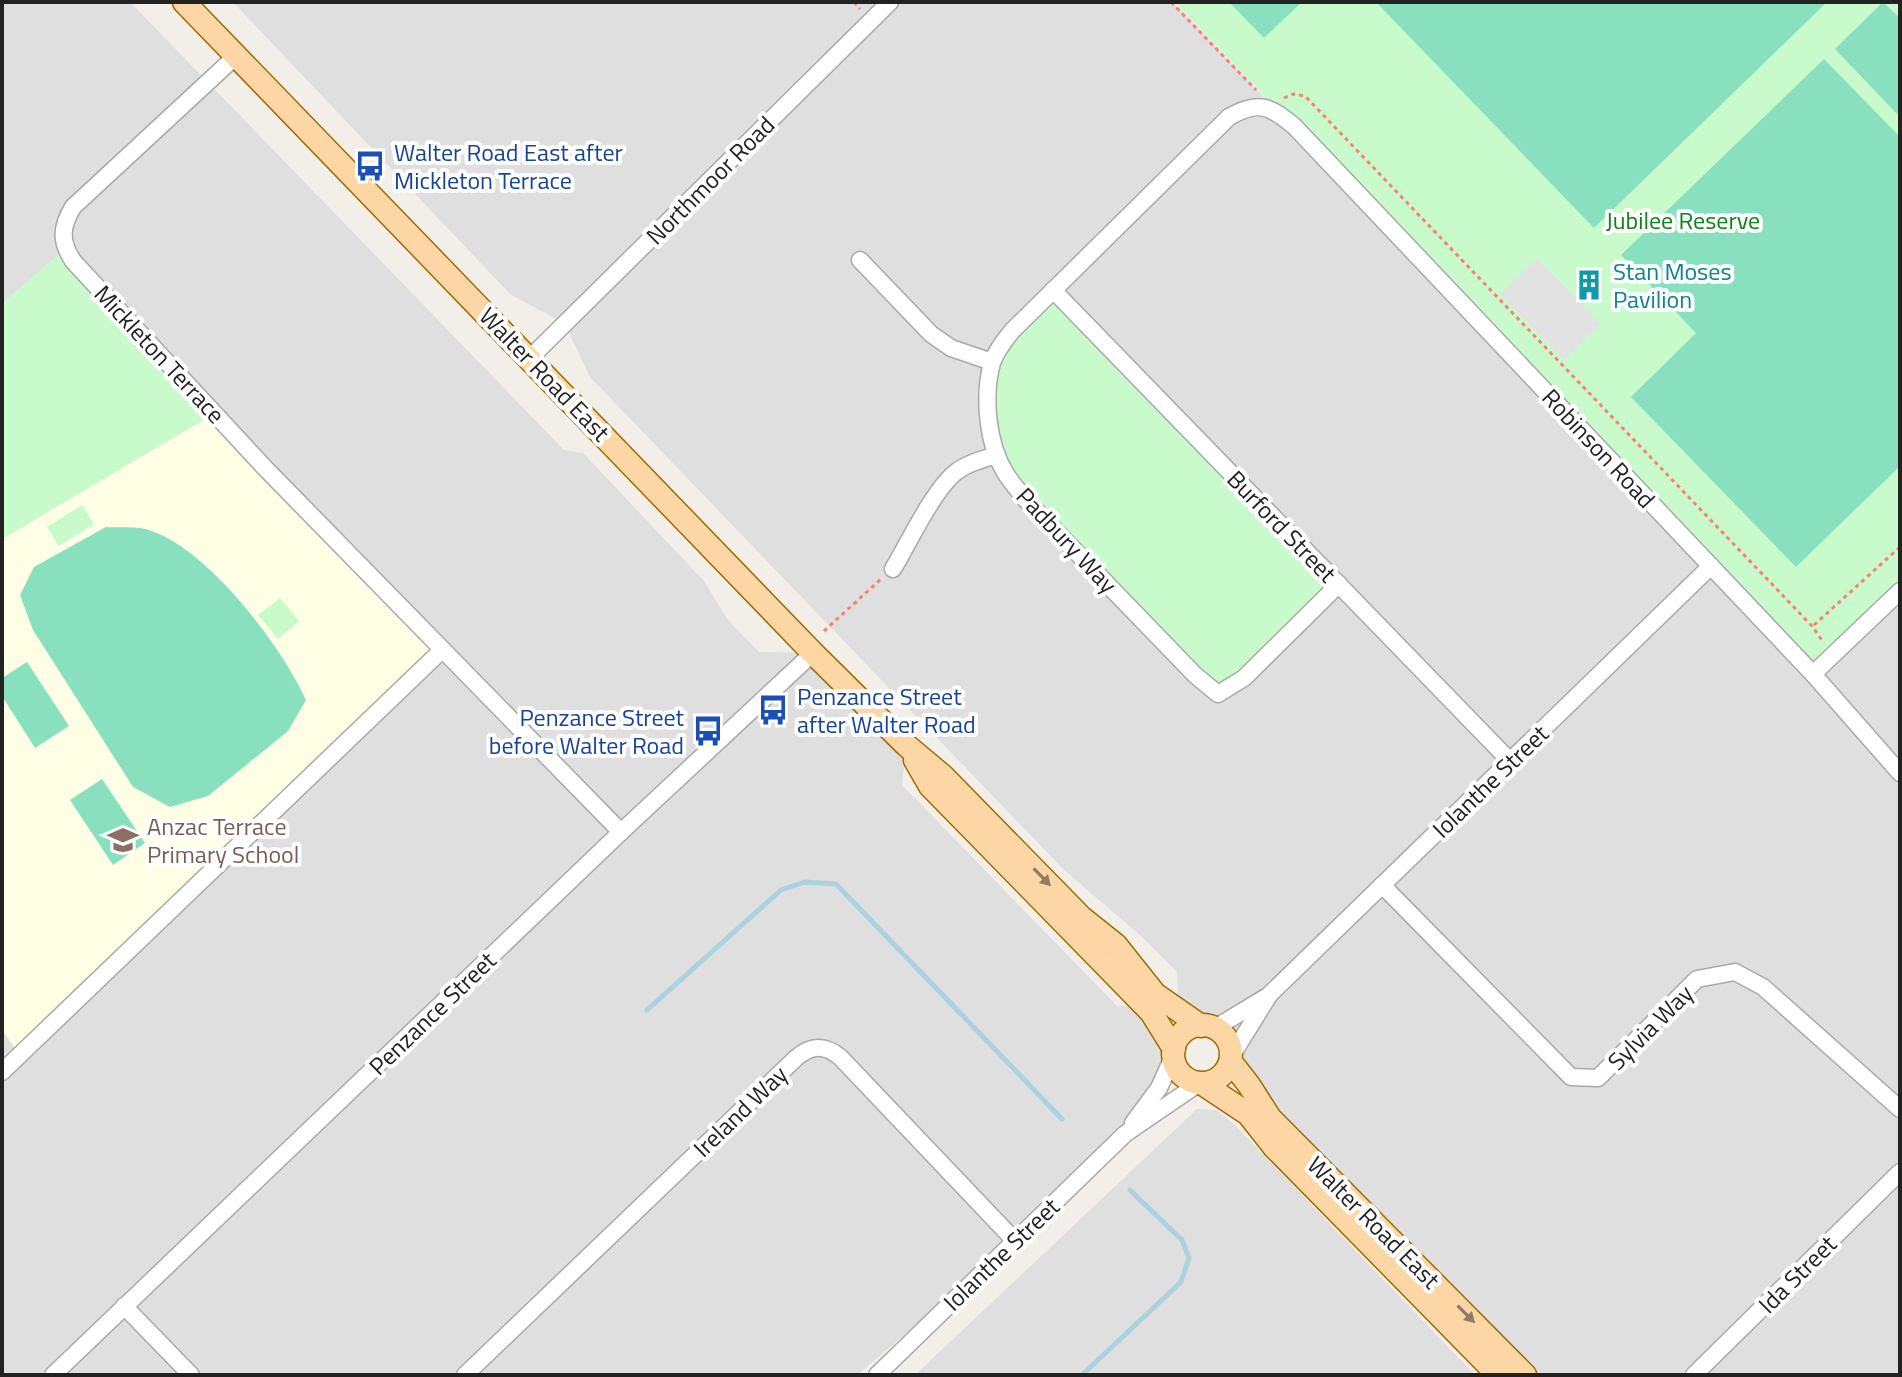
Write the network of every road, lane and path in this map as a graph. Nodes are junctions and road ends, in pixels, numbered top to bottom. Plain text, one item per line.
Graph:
1 (184, 2) edge
2 (890, 2) edge
3 (1171, 2) edge
4 (236, 56) junction
5 (1269, 107) junction
6 (860, 260) dead end
7 (1053, 290) junction
8 (530, 358) junction
9 (992, 362) junction
10 (997, 455) junction
11 (1900, 547) edge
12 (1711, 566) junction
13 (893, 569) joint
14 (1339, 584) junction
15 (1900, 591) edge
16 (1812, 626) junction
17 (824, 631) dead end
18 (442, 650) junction
19 (1828, 650) dead end
20 (813, 653) junction
21 (1813, 674) junction
22 (906, 745) junction
23 (1510, 761) junction
24 (1900, 773) edge
25 (621, 832) junction
26 (1382, 885) junction
27 (1268, 996) junction
28 (1208, 1027) junction
29 (1174, 1053) junction
30 (1231, 1059) junction
31 (2, 1072) edge
32 (1201, 1084) junction
33 (1900, 1109) edge
34 (1125, 1134) junction
35 (1900, 1172) edge
36 (1015, 1241) junction
37 (124, 1306) junction
38 (53, 1375) edge
39 (191, 1375) edge
40 (465, 1375) edge
41 (877, 1375) edge
42 (1498, 1375) edge
43 (1525, 1375) edge
44 (1694, 1375) edge

1 - 4 main road, Walter Road East
2 - 8 street, Northmoor Road
3 - 5 path
4 - 8 main road, Walter Road East
4 - 18 street, Mickleton Terrace
5 - 7 street, Padbury Way
5 - 12 street, Robinson Road
5 - 16 path
6 - 9 street
7 - 9 street, Padbury Way
7 - 14 street, Burford Street
8 - 20 main road, Walter Road East
9 - 10 street, Padbury Way
10 - 13 street
10 - 14 street, Padbury Way
11 - 16 path
12 - 21 street, Robinson Road
12 - 23 street, Iolanthe Street
13 - 17 path
14 - 23 street, Burford Street
15 - 21 street
16 - 19 path
18 - 25 street, Mickleton Terrace
18 - 31 street
20 - 22 main road, Walter Road East
20 - 25 street, Penzance Street
21 - 24 street, Robinson Road
22 -> 28 main road, Walter Road East
22 - 29 main road, Walter Road East
23 - 26 street, Iolanthe Street
25 - 37 street, Penzance Street
26 - 27 street, Iolanthe Street
26 - 33 street, Sylvia Way
27 - 28 street, Iolanthe Street
27 - 30 street, Iolanthe Street
28 - 29 main road
28 - 30 main road
29 - 32 main road
29 - 34 street, Iolanthe Street
30 - 32 main road
30 -> 43 main road, Walter Road East
32 - 34 street, Iolanthe Street
32 - 42 main road, Walter Road East
34 - 36 street, Iolanthe Street
35 - 44 street, Ida Street
36 - 40 street, Ireland Way
36 - 41 street, Iolanthe Street
37 - 38 street, Penzance Street
37 - 39 street

